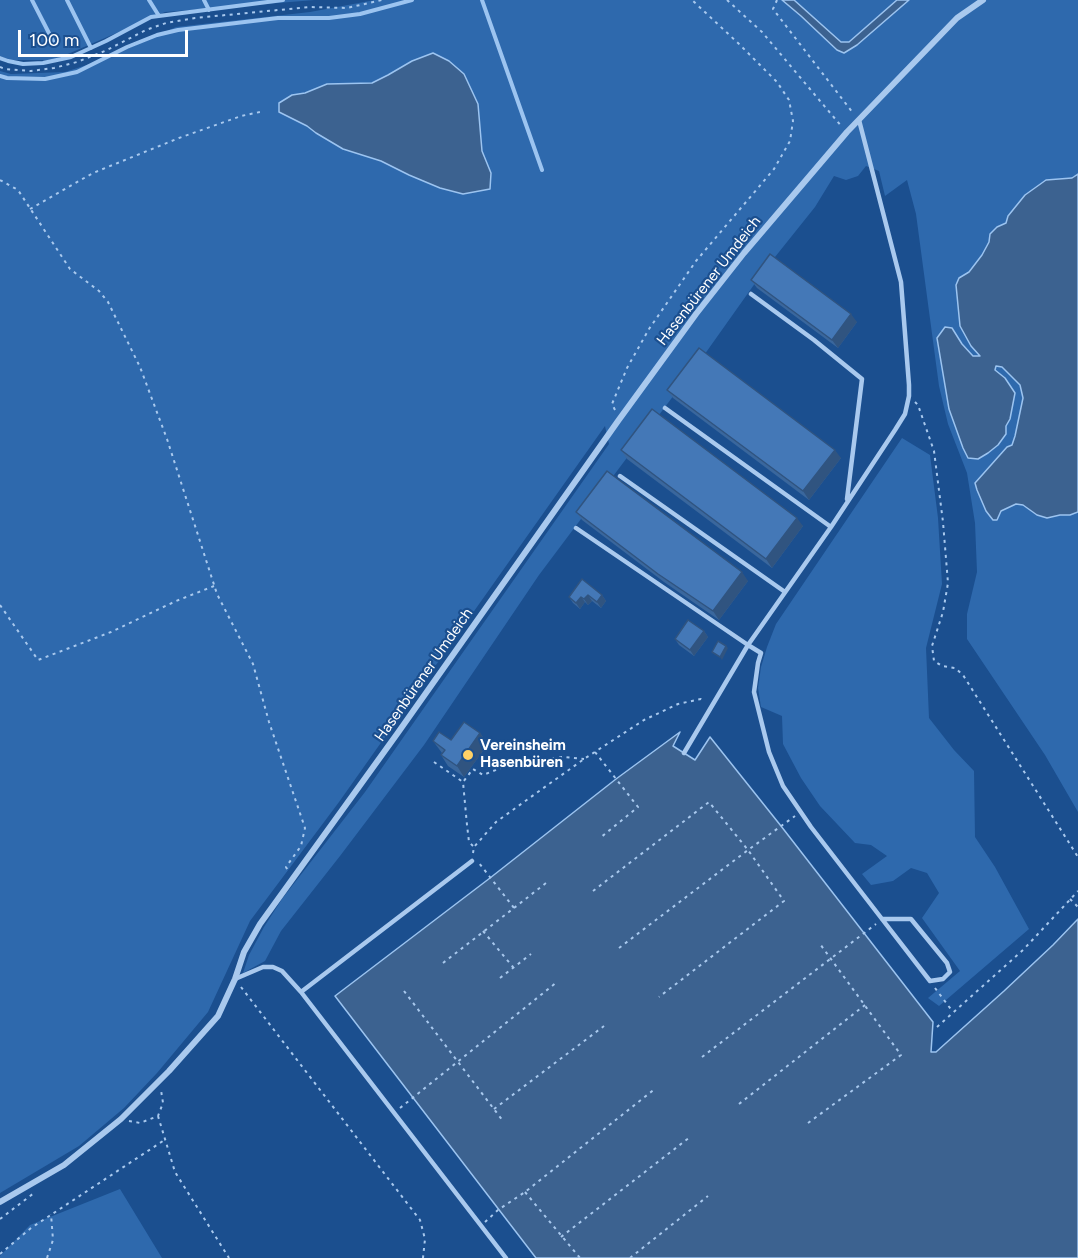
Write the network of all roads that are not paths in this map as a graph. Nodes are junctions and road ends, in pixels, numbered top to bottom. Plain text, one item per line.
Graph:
1 (983, 0) edge
2 (859, 120) junction
3 (751, 294) dead end
4 (665, 408) dead end
5 (620, 476) dead end
6 (847, 502) junction
7 (831, 527) junction
8 (576, 528) dead end
9 (785, 592) junction
10 (748, 645) junction
11 (684, 753) dead end
12 (472, 861) road end
13 (882, 919) junction
14 (235, 980) junction
15 (301, 992) junction
16 (0, 1202) edge
17 (506, 1258) edge

1 - 2 street, Hasenbürener Umdeich
2 - 6 lane
2 - 14 street, Hasenbürener Umdeich
3 - 6 lane
4 - 7 lane
5 - 9 lane
6 - 7 lane
7 - 9 lane
8 - 10 lane
9 - 10 lane
10 - 11 lane
10 - 13 lane
12 - 15 lane
13 - 13 lane
14 - 15 lane
14 - 16 street, Hasenbürener Umdeich
15 - 17 lane

